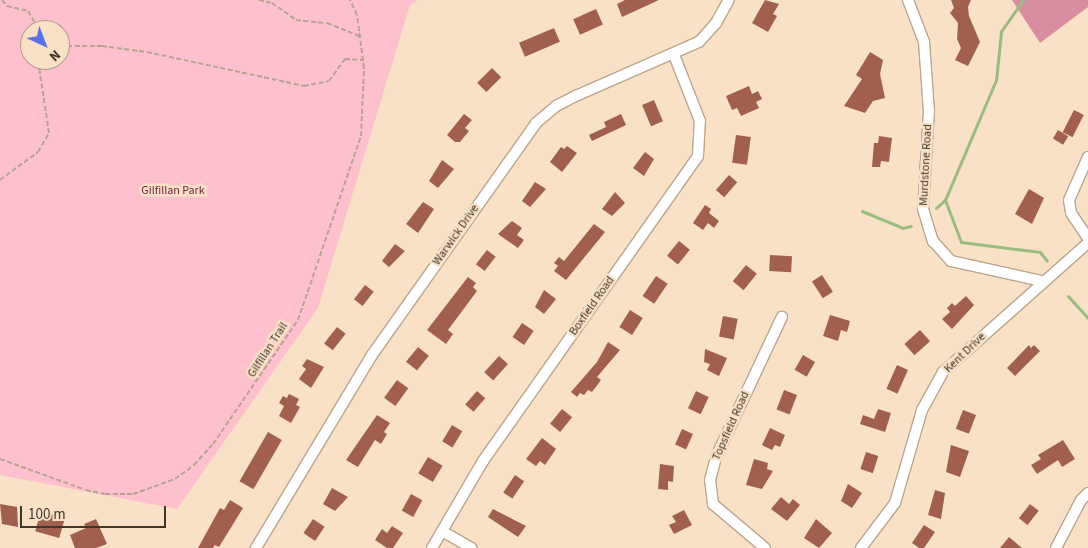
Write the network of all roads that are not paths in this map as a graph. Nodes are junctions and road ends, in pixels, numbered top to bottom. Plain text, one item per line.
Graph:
1 (729, 0) edge
2 (908, 0) edge
3 (674, 55) junction
4 (1088, 157) edge
5 (1088, 238) edge
6 (1088, 242) edge
7 (1042, 281) junction
8 (782, 317) dead end
9 (1088, 493) edge
10 (442, 531) junction
11 (256, 548) edge
12 (432, 548) edge
13 (472, 548) edge
14 (765, 548) edge
15 (861, 548) edge
16 (1056, 548) edge

1 - 3 street, Warwick Drive
2 - 7 street, Murdstone Road
3 - 10 street, Boxfield Road
3 - 11 street, Warwick Drive
4 - 5 street
6 - 7 street, Kent Drive
7 - 15 street, Kent Drive
8 - 14 street, Topsfield Road
9 - 16 street
10 - 12 street, Boxfield Road
10 - 13 street

